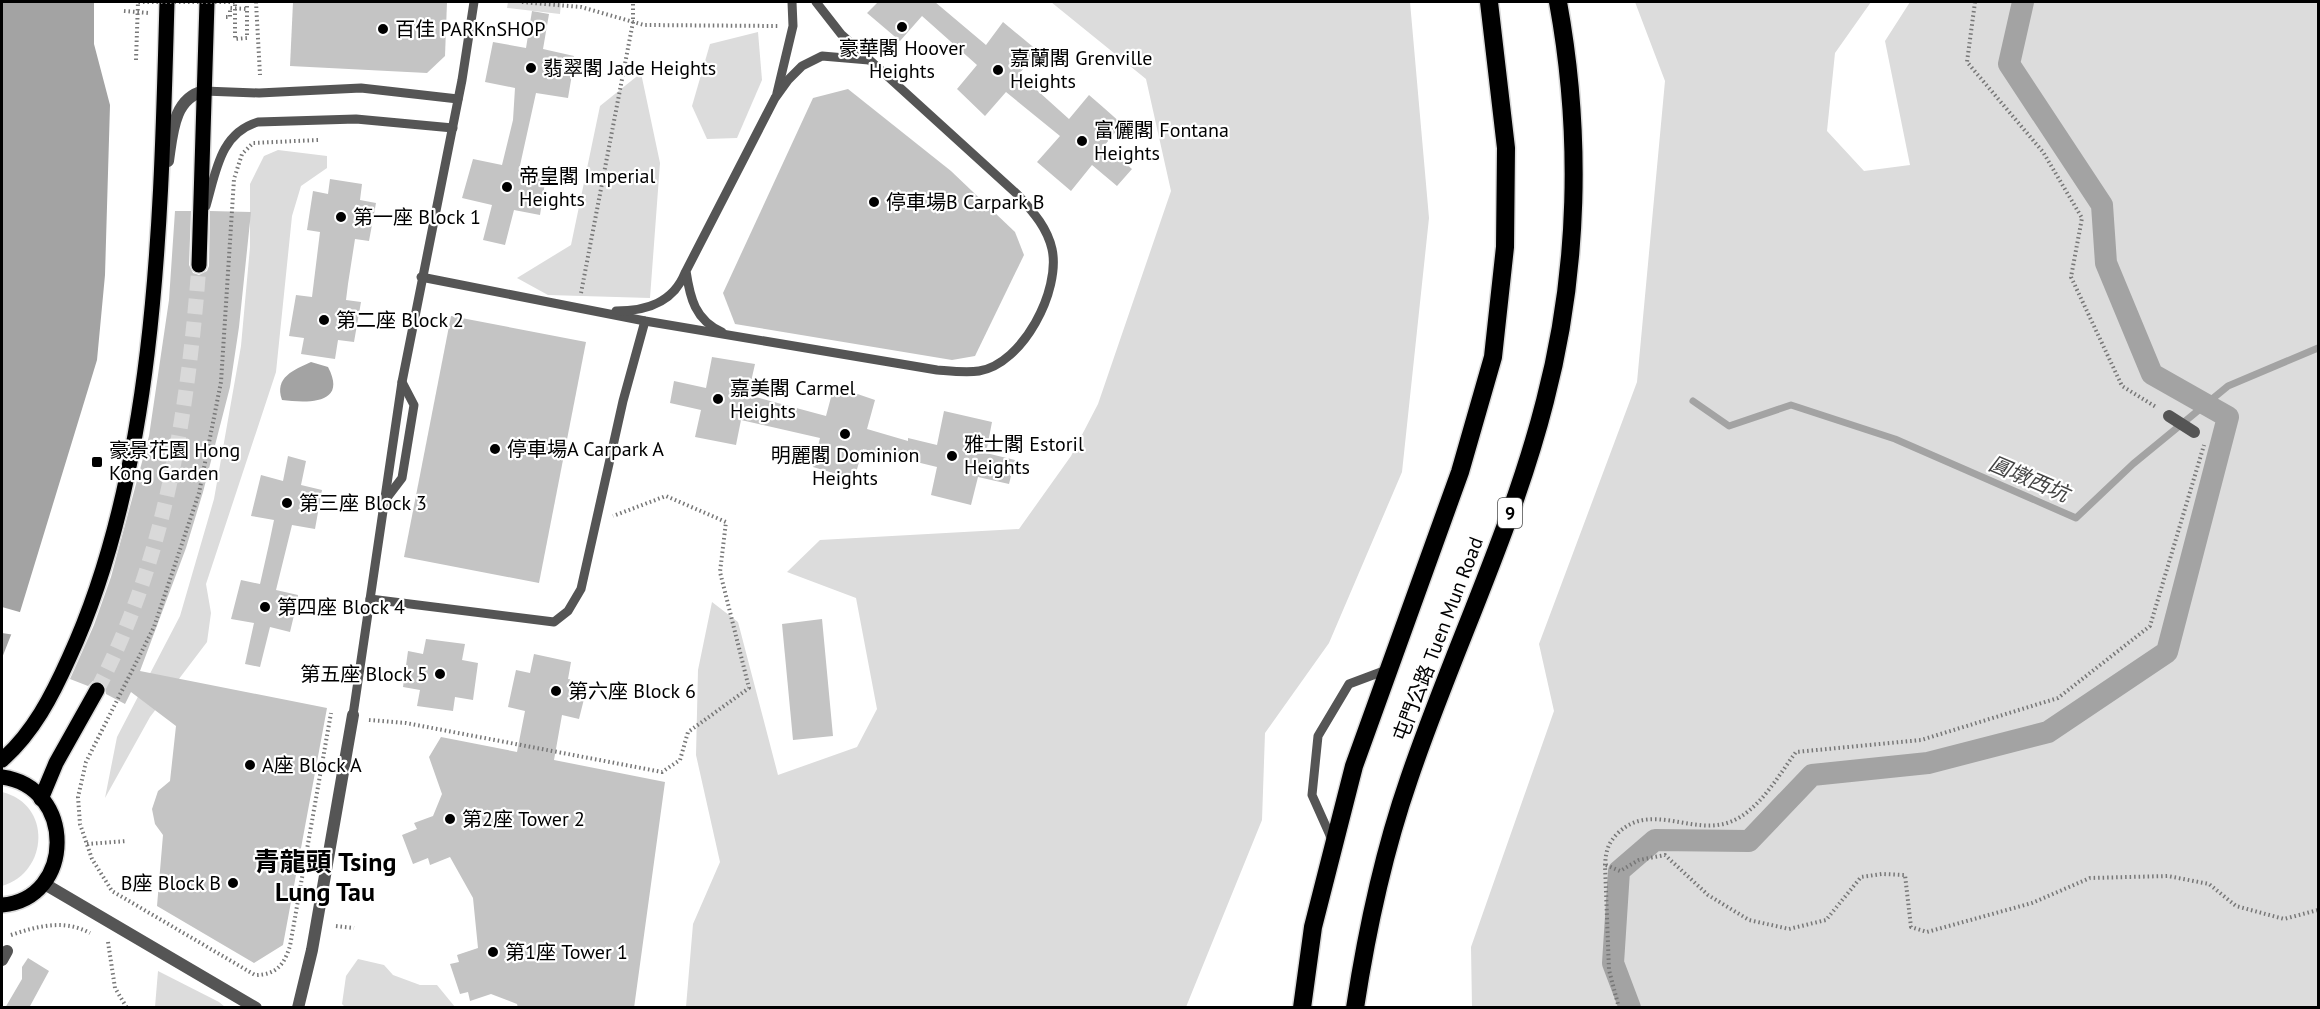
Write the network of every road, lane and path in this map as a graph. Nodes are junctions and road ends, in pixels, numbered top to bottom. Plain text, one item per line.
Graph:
1 (138, 2) edge
2 (167, 2) edge
3 (207, 2) edge
4 (235, 2) edge
5 (247, 2) edge
6 (256, 2) edge
7 (474, 2) edge
8 (522, 2) edge
9 (633, 2) edge
10 (792, 2) edge
11 (816, 2) edge
12 (1489, 2) edge
13 (1557, 2) edge
14 (1975, 2) edge
15 (247, 9) junction
16 (124, 11) dead end
17 (150, 13) dead end
18 (226, 16) dead end
19 (633, 22) junction
20 (793, 26) junction
21 (136, 60) dead end
22 (870, 60) junction
23 (260, 75) dead end
24 (204, 91) junction
25 (775, 98) junction
26 (458, 99) junction
27 (453, 128) junction
28 (318, 140) dead end
29 (157, 228) junction
30 (198, 231) junction
31 (199, 265) tunnel mouth
32 (686, 271) junction
33 (421, 278) junction
34 (578, 308) junction
35 (593, 310) junction
36 (645, 321) junction
37 (744, 339) junction
38 (402, 382) junction
39 (2169, 416) joint
40 (2194, 432) joint
41 (384, 502) junction
42 (612, 516) dead end
43 (370, 599) junction
44 (1389, 669) junction
45 (97, 690) tunnel mouth
46 (331, 713) dead end
47 (353, 716) joint
48 (369, 720) dead end
49 (2, 760) edge
50 (2, 777) edge
51 (41, 799) junction
52 (127, 841) dead end
53 (87, 844) junction
54 (1334, 844) junction
55 (1606, 865) junction
56 (43, 883) junction
57 (2, 905) edge
58 (2319, 910) edge
59 (336, 926) dead end
60 (354, 928) dead end
61 (94, 934) dead end
62 (2, 938) edge
63 (101, 938) dead end
64 (108, 942) junction
65 (115, 945) dead end
66 (128, 1008) edge
67 (256, 1008) edge
68 (298, 1008) edge
69 (1302, 1008) edge
70 (1355, 1008) edge
71 (1619, 1008) edge

1 - 4 path, bridge
1 - 21 path, bridge
2 - 29 main road
3 - 24 main road
4 - 15 path, bridge
5 - 15 path
6 - 23 path
7 - 26 lane
8 - 19 path
9 - 19 path
10 - 20 lane
11 - 22 lane
12 - 44 highway, 屯門公路 Tuen Mun Road
13 - 70 highway, 屯門公路 Tuen Mun Road / 9
14 - 39 path
15 - 18 path
16 - 17 path
19 - 20 path
19 - 34 path
20 - 25 lane
22 - 25 lane
22 - 37 lane
24 - 26 lane
24 - 29 street
24 - 30 main road
25 - 32 lane
26 - 27 lane
27 - 30 lane
27 - 33 lane
28 - 53 path
29 - 49 main road
30 - 31 main road
32 - 35 lane
32 - 37 lane
33 - 34 lane
33 - 38 lane
34 - 35 lane
35 - 36 lane
36 - 37 lane
36 - 43 lane
38 - 41 lane
38 - 41 lane
39 - 40 street
40 - 55 path
41 - 43 lane
42 - 48 path
43 - 47 lane
44 - 54 highway, 屯門公路 Tuen Mun Road
44 - 54 lane
45 - 51 main road
46 - 53 path
47 - 68 street
50 - 51 main road
51 - 56 main road
52 - 53 path
54 - 69 highway, 屯門公路 Tuen Mun Road
55 - 58 path
55 - 71 path
56 - 57 main road
56 - 67 street
59 - 60 path
61 - 62 path
63 - 64 path
64 - 65 path
64 - 66 path

